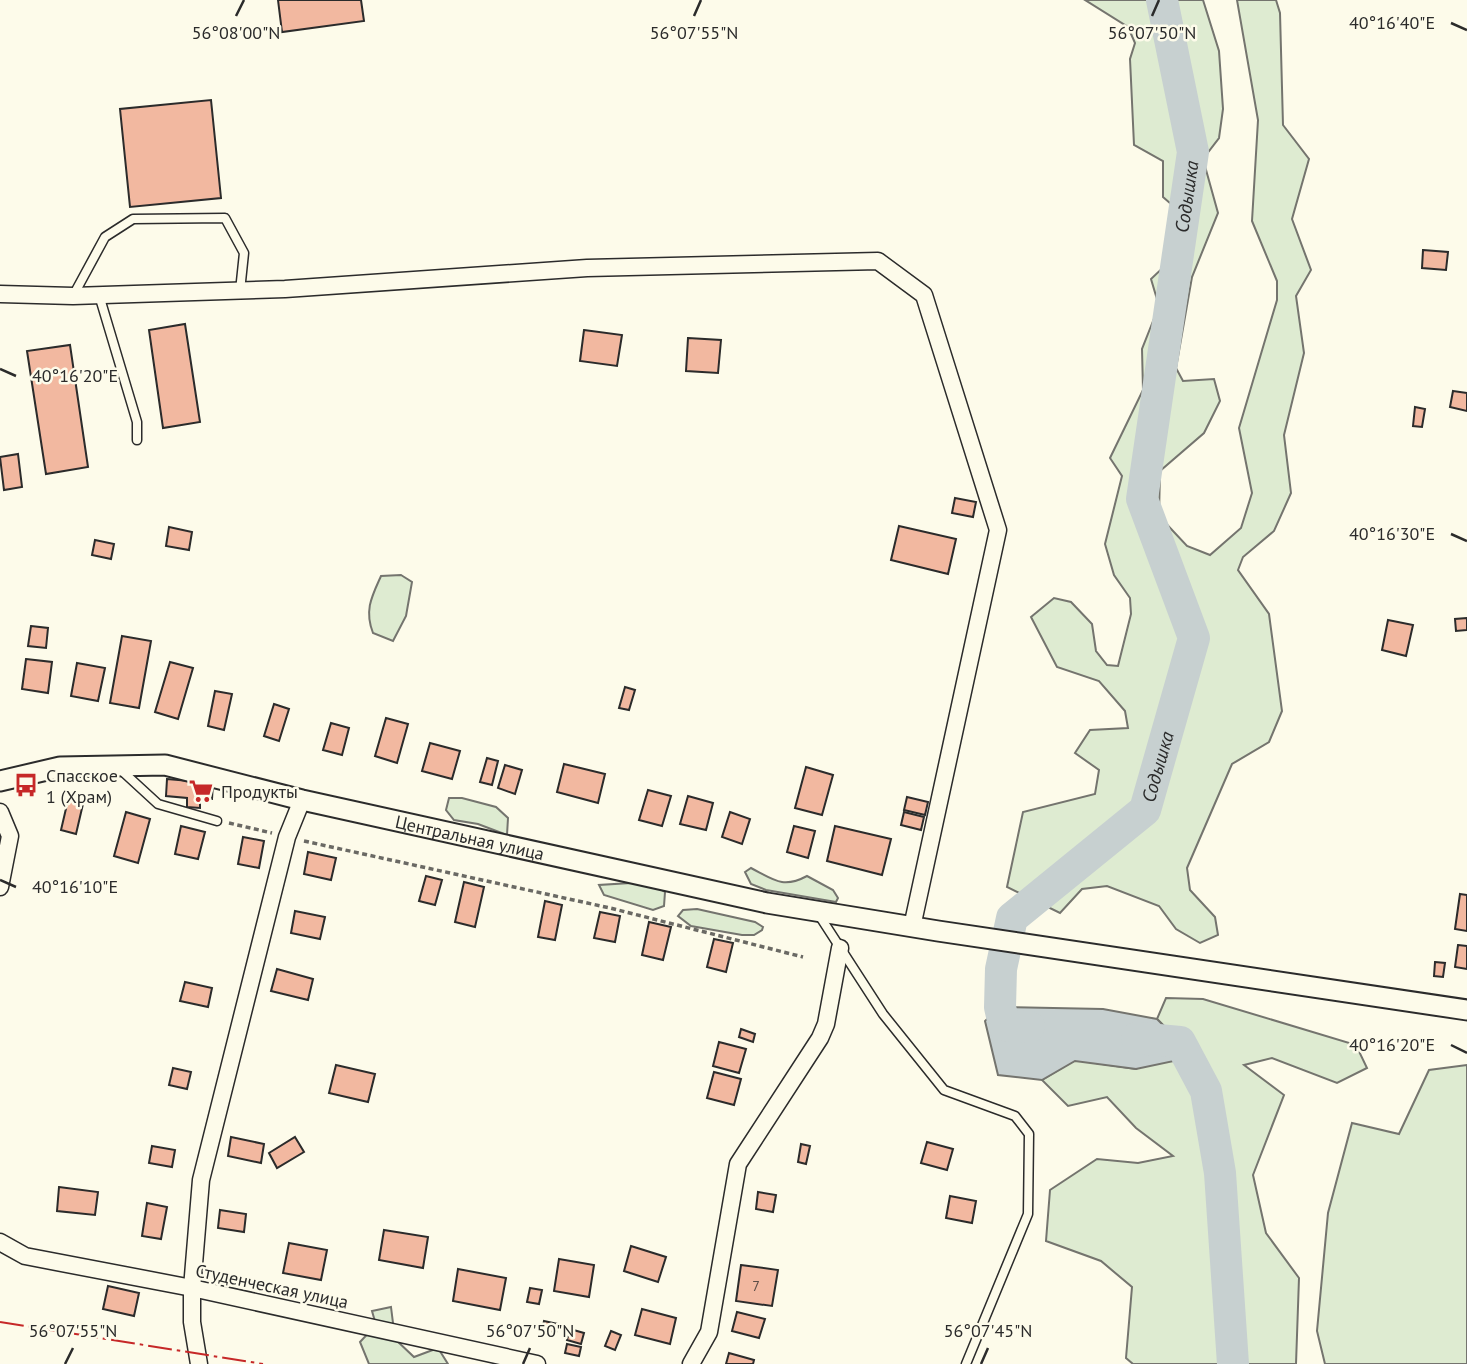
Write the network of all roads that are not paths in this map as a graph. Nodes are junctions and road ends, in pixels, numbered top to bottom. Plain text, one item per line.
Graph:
1 (240, 291) junction
2 (0, 294) edge
3 (99, 295) junction
4 (73, 296) junction
5 (137, 440) dead end
6 (116, 766) junction
7 (0, 781) edge
8 (302, 800) junction
9 (0, 812) edge
10 (217, 821) road end
11 (0, 887) edge
12 (816, 911) junction
13 (912, 927) junction
14 (840, 948) junction
15 (1467, 1010) edge
16 (0, 1242) edge
17 (192, 1289) junction
18 (199, 1364) edge
19 (537, 1364) edge
20 (691, 1364) edge
21 (966, 1364) edge

1 - 3 street
1 - 4 lane
1 - 13 street
2 - 4 street
3 - 4 street
3 - 5 lane
6 - 7 street, Центральная улица
6 - 8 street, Центральная улица
6 - 10 lane
8 - 12 street, Центральная улица
8 - 17 street
9 - 11 street
12 - 13 street, Центральная улица
12 - 14 lane
13 - 15 street, Центральная улица
14 - 20 street
14 - 21 lane
16 - 17 street, Студенческая улица
17 - 18 street
17 - 19 street, Студенческая улица

